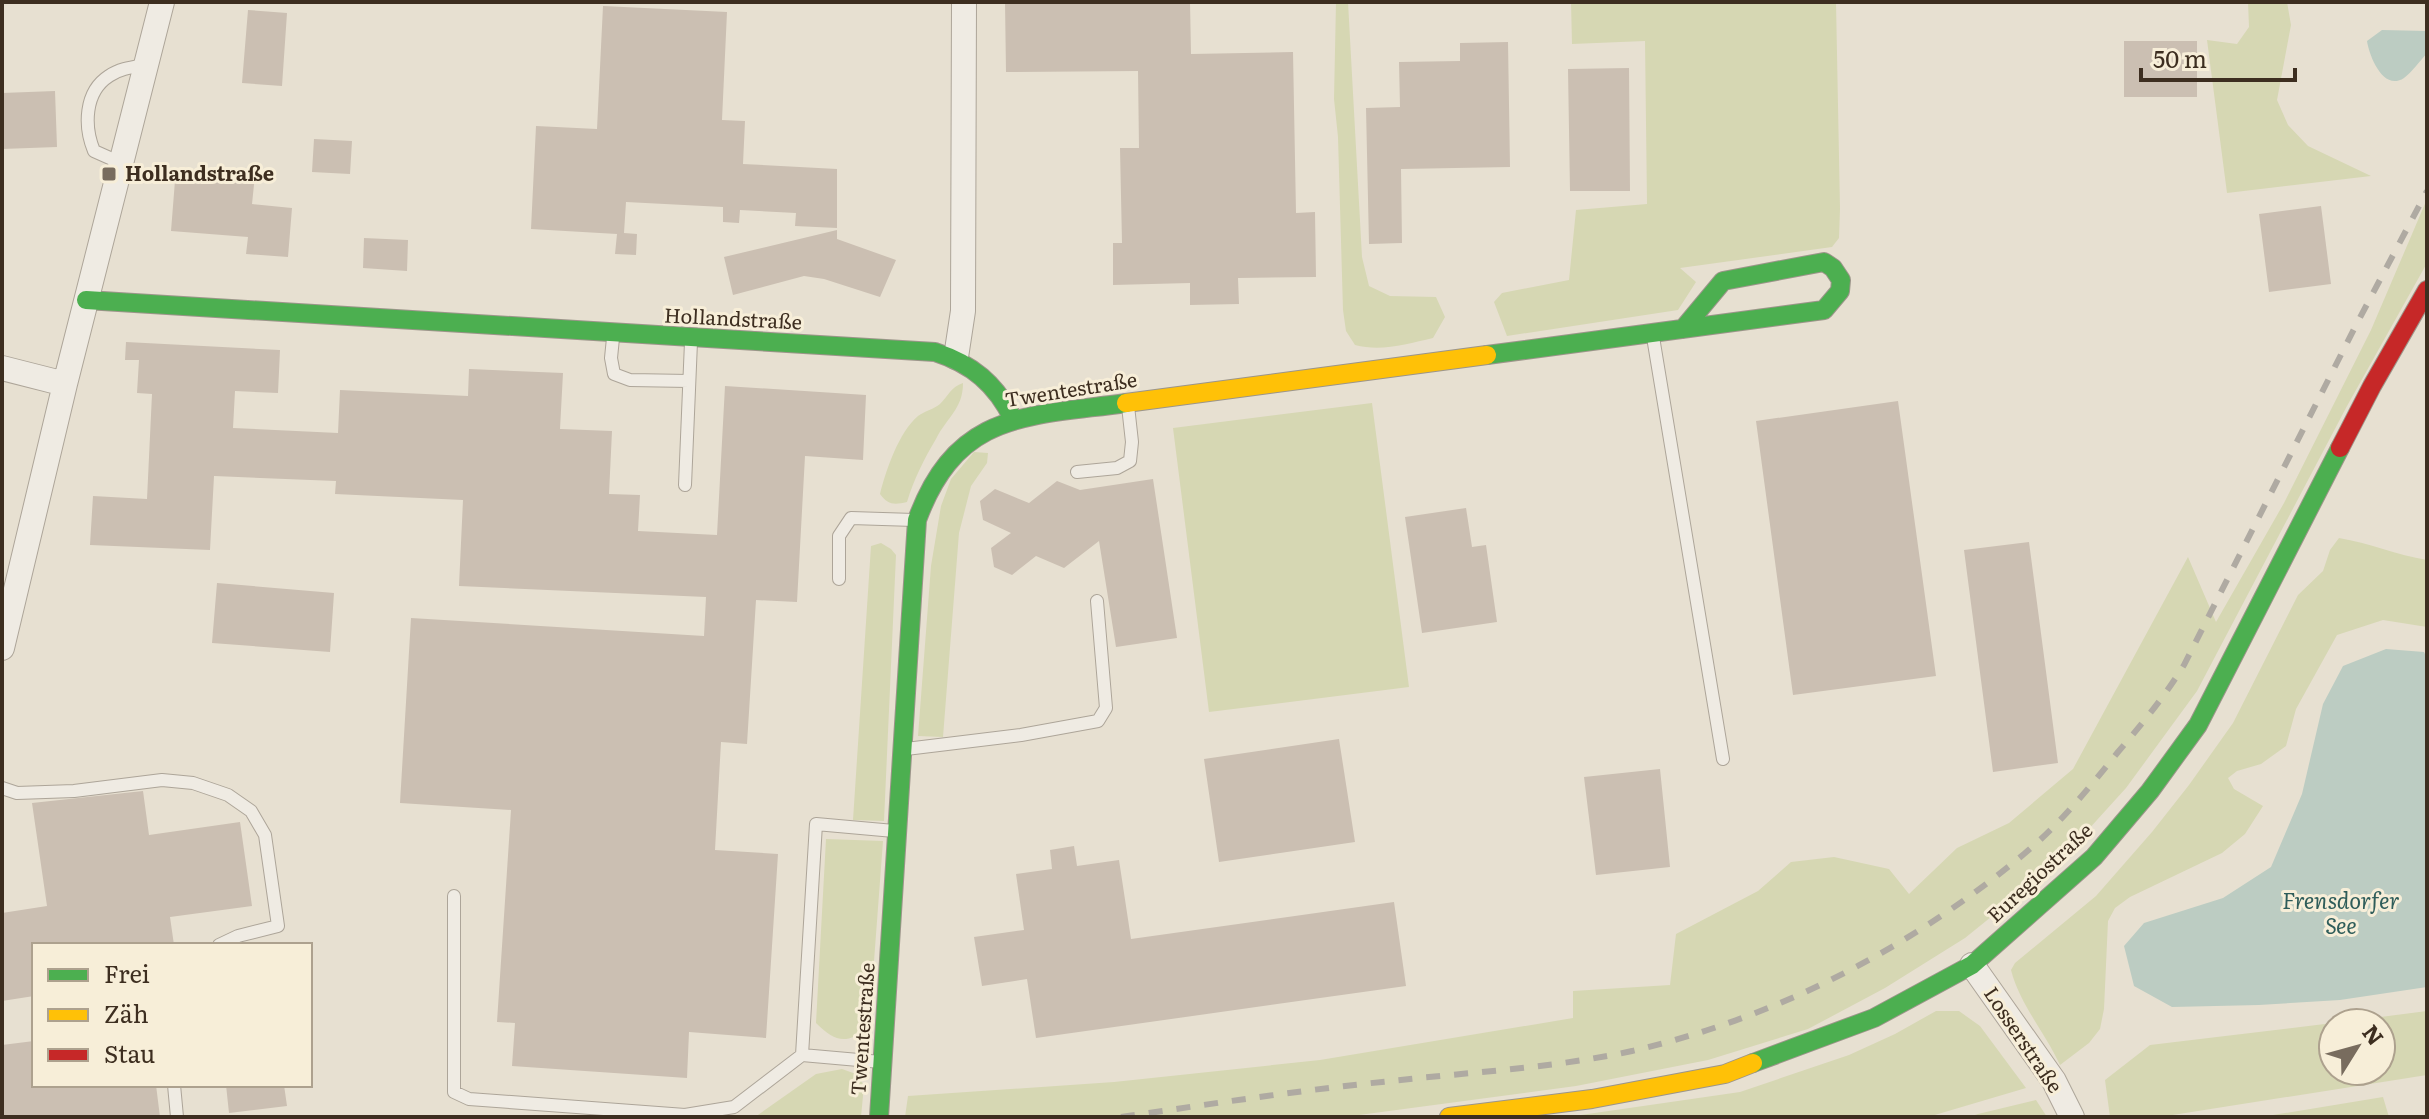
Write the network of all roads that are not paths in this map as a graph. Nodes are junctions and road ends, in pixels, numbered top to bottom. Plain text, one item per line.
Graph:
1 (162, 2) edge
2 (964, 2) edge
3 (146, 65) junction
4 (121, 163) junction
5 (2427, 290) edge
6 (86, 300) junction
7 (1683, 329) junction
8 (614, 334) junction
9 (1652, 334) junction
10 (691, 339) junction
11 (956, 357) junction
12 (2, 368) edge
13 (689, 381) junction
14 (65, 384) junction
15 (1127, 403) junction
16 (1013, 419) junction
17 (1077, 472) dead end
18 (685, 485) dead end
19 (917, 520) junction
20 (839, 579) dead end
21 (1097, 601) dead end
22 (2, 648) edge
23 (902, 749) junction
24 (1723, 759) dead end
25 (2, 788) edge
26 (897, 832) junction
27 (454, 896) dead end
28 (223, 943) edge
29 (1972, 965) junction
30 (802, 1055) junction
31 (883, 1062) junction
32 (174, 1087) edge
33 (177, 1117) edge
34 (879, 1117) edge
35 (1449, 1117) edge
36 (2072, 1117) edge

1 - 3 street
2 - 11 street
3 - 4 street
3 - 4 lane
4 - 6 street
5 - 29 street, Euregiostraße
6 - 8 street, Hollandstraße
6 - 14 street
7 - 7 street, Twentestraße
7 - 9 street, Twentestraße
8 - 10 street, Hollandstraße
8 - 13 lane
9 - 15 street, Twentestraße
9 - 24 lane
10 - 11 street, Hollandstraße
10 - 13 lane
11 - 16 street, Hollandstraße
12 - 14 street
13 - 18 lane
14 - 22 street
15 - 16 street, Twentestraße
15 - 17 lane
16 - 19 street, Twentestraße
19 - 20 lane
19 - 23 street, Twentestraße
21 - 23 lane
23 - 26 street, Twentestraße
25 - 28 lane
26 - 30 lane
26 - 31 street, Twentestraße
27 - 30 lane
29 - 35 street, Euregiostraße
29 - 36 street, Losserstraße
30 - 31 lane
31 - 34 street, Twentestraße
32 - 33 lane

